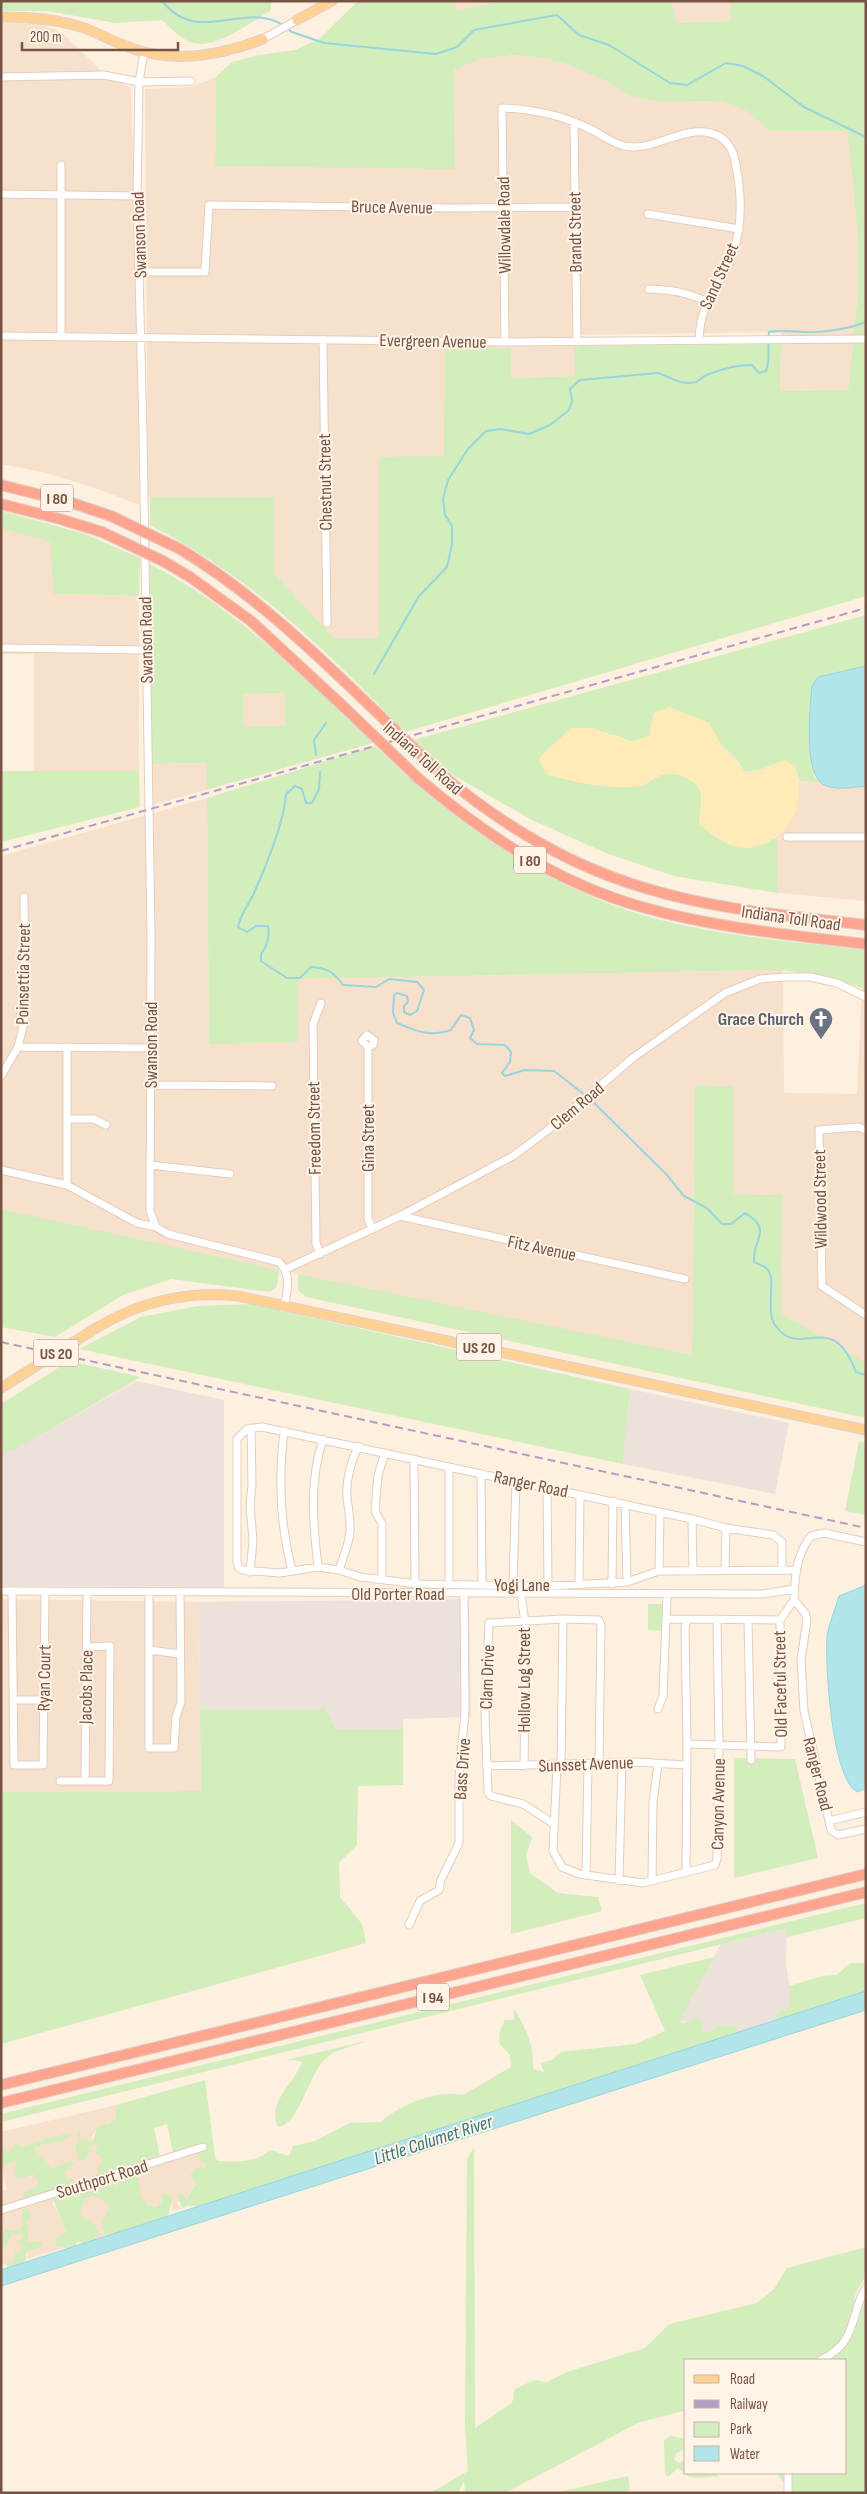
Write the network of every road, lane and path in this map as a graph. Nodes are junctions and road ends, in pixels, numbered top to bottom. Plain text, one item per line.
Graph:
1 (332, 1) edge
2 (1, 17) edge
3 (297, 20) joint
4 (263, 40) joint
5 (144, 52) junction
6 (1, 77) edge
7 (191, 81) dead end
8 (139, 82) junction
9 (574, 122) junction
10 (61, 165) dead end
11 (1, 194) edge
12 (60, 195) junction
13 (137, 196) junction
14 (575, 207) junction
15 (504, 208) junction
16 (648, 214) dead end
17 (739, 229) junction
18 (140, 272) junction
19 (648, 290) dead end
20 (707, 302) junction
21 (1, 336) edge
22 (61, 337) junction
23 (142, 338) junction
24 (866, 339) edge
25 (323, 340) junction
26 (699, 340) junction
27 (505, 342) junction
28 (577, 342) junction
29 (1, 485) edge
30 (1, 504) edge
31 (327, 623) dead end
32 (1, 648) edge
33 (145, 650) junction
34 (787, 837) dead end
35 (866, 837) edge
36 (24, 896) dead end
37 (866, 925) edge
38 (866, 944) edge
39 (866, 997) edge
40 (321, 1003) dead end
41 (18, 1047) junction
42 (67, 1047) junction
43 (368, 1047) dead end
44 (150, 1048) junction
45 (1, 1076) edge
46 (150, 1085) junction
47 (272, 1086) dead end
48 (67, 1119) junction
49 (106, 1125) dead end
50 (866, 1130) edge
51 (150, 1165) junction
52 (1, 1170) edge
53 (230, 1174) dead end
54 (67, 1185) junction
55 (400, 1216) junction
56 (156, 1226) junction
57 (372, 1229) junction
58 (320, 1254) junction
59 (286, 1270) junction
60 (685, 1279) dead end
61 (285, 1304) junction
62 (866, 1315) edge
63 (1, 1388) edge
64 (250, 1428) junction
65 (866, 1430) edge
66 (284, 1431) junction
67 (323, 1439) junction
68 (358, 1446) junction
69 (386, 1453) junction
70 (414, 1460) junction
71 (448, 1467) junction
72 (481, 1474) junction
73 (516, 1481) junction
74 (547, 1488) junction
75 (580, 1494) junction
76 (613, 1502) junction
77 (626, 1504) junction
78 (660, 1512) junction
79 (692, 1519) junction
80 (726, 1528) junction
81 (866, 1542) edge
82 (318, 1567) junction
83 (339, 1570) junction
84 (725, 1570) junction
85 (782, 1570) junction
86 (795, 1570) junction
87 (292, 1571) junction
88 (660, 1571) junction
89 (692, 1571) junction
90 (250, 1572) junction
91 (382, 1579) junction
92 (627, 1582) junction
93 (415, 1584) junction
94 (449, 1584) junction
95 (579, 1584) junction
96 (612, 1584) junction
97 (482, 1585) junction
98 (513, 1585) junction
99 (548, 1586) junction
100 (794, 1589) junction
101 (1, 1591) edge
102 (12, 1591) junction
103 (45, 1592) junction
104 (87, 1592) junction
105 (149, 1592) junction
106 (180, 1592) junction
107 (464, 1594) junction
108 (521, 1594) junction
109 (667, 1594) junction
110 (794, 1600) junction
111 (563, 1619) junction
112 (666, 1619) junction
113 (717, 1619) junction
114 (524, 1620) junction
115 (687, 1620) junction
116 (780, 1620) junction
117 (748, 1621) junction
118 (86, 1647) junction
119 (149, 1650) junction
120 (180, 1654) junction
121 (13, 1700) junction
122 (44, 1700) junction
123 (658, 1709) dead end
124 (687, 1744) junction
125 (719, 1745) junction
126 (752, 1745) junction
127 (751, 1760) dead end
128 (622, 1763) junction
129 (588, 1764) junction
130 (599, 1764) junction
131 (658, 1764) junction
132 (686, 1765) junction
133 (486, 1766) junction
134 (524, 1766) junction
135 (559, 1766) junction
136 (60, 1781) dead end
137 (84, 1781) junction
138 (866, 1812) edge
139 (829, 1821) junction
140 (554, 1824) junction
141 (866, 1829) edge
142 (686, 1872) junction
143 (866, 1874) edge
144 (586, 1875) junction
145 (619, 1880) junction
146 (652, 1881) junction
147 (866, 1892) edge
148 (409, 1925) dead end
149 (1, 2085) edge
150 (1, 2103) edge
151 (202, 2147) dead end
152 (1, 2210) edge
153 (866, 2287) edge
154 (823, 2359) edge
155 (788, 2474) edge
156 (788, 2493) edge

1 - 3 main road
2 - 5 main road
3 - 4 street
4 - 5 main road
5 - 8 street, Swanson Road
6 - 8 street
7 - 8 street
8 - 13 street, Swanson Road
9 - 14 street, Brandt Street
9 - 15 street, Willowdale Road
9 - 17 street, Sand Street
10 - 12 street
11 - 12 street
12 - 13 street
12 - 22 street
13 - 18 street, Swanson Road
14 - 15 street, Bruce Avenue
14 - 28 street, Brandt Street
15 - 18 street, Bruce Avenue
15 - 27 street, Willowdale Road
16 - 17 street
17 - 20 street, Sand Street
18 - 23 street, Swanson Road
19 - 20 street
20 - 26 street, Sand Street
21 - 22 street, Evergreen Avenue
22 - 23 street, Evergreen Avenue
23 - 25 street, Evergreen Avenue
23 - 33 street, Swanson Road
24 - 26 street, Evergreen Avenue
25 - 27 street, Evergreen Avenue
25 - 31 street, Chestnut Street
26 - 28 street, Evergreen Avenue
27 - 28 street, Evergreen Avenue
29 - 37 highway, Indiana Toll Road / I 80, bridge
30 - 38 highway, Indiana Toll Road / I 80, bridge
32 - 33 street
33 - 44 street, Swanson Road
34 - 35 street
36 - 41 street, Poinsettia Street
39 - 55 street, Clem Road
40 - 58 street, Freedom Street
41 - 42 street
41 - 45 street, Poinsettia Street
42 - 44 street
42 - 48 street
43 - 57 street, Gina Street
44 - 46 street, Swanson Road
46 - 47 street
46 - 51 street, Swanson Road
48 - 49 street
48 - 54 street
50 - 62 street, Wildwood Street
51 - 53 street
51 - 56 street, Swanson Road
52 - 54 street
54 - 56 street
55 - 57 street, Clem Road
55 - 60 street, Fitz Avenue
56 - 59 street
57 - 58 street, Clem Road
58 - 59 street, Clem Road
59 - 61 street
61 - 63 main road, US 20, bridge
61 - 65 main road, US 20
64 - 66 street, Ranger Road
64 - 90 street
64 - 90 street
66 - 67 street, Ranger Road
66 - 87 street
67 - 68 street, Ranger Road
67 - 82 street
68 - 69 street, Ranger Road
68 - 83 street
69 - 70 street, Ranger Road
69 - 91 street
70 - 71 street, Ranger Road
70 - 93 street
71 - 72 street, Ranger Road
71 - 94 street
72 - 73 street, Ranger Road
72 - 97 street
73 - 74 street, Ranger Road
73 - 98 street
74 - 75 street, Ranger Road
74 - 99 street
75 - 76 street, Ranger Road
75 - 95 street
76 - 77 street, Ranger Road
76 - 96 street
77 - 78 street, Ranger Road
77 - 92 street
78 - 79 street, Ranger Road
78 - 88 street
79 - 80 street, Ranger Road
79 - 89 street
80 - 84 street
80 - 85 street, Ranger Road
81 - 86 street
82 - 83 street, Yogi Lane
82 - 87 street, Yogi Lane
83 - 91 street, Yogi Lane
84 - 85 street, Yogi Lane
84 - 89 street, Yogi Lane
85 - 86 street, Yogi Lane
86 - 100 street
87 - 90 street, Yogi Lane
88 - 89 street, Yogi Lane
88 - 92 street, Yogi Lane
91 - 93 street, Yogi Lane
92 - 96 street, Yogi Lane
93 - 94 street, Yogi Lane
94 - 97 street, Yogi Lane
95 - 96 street, Yogi Lane
95 - 99 street, Yogi Lane
97 - 98 street, Yogi Lane
98 - 99 street, Yogi Lane
98 - 108 street
100 - 109 street, Old Porter Road
100 - 110 street
101 - 102 street, Old Porter Road
102 - 103 street, Old Porter Road
102 - 121 street
103 - 104 street, Old Porter Road
103 - 122 street, Ryan Court
104 - 105 street, Old Porter Road
104 - 118 street, Jacobs Place
105 - 106 street, Old Porter Road
105 - 119 street
106 - 107 street, Old Porter Road
106 - 120 street
107 - 108 street, Old Porter Road
107 - 148 street, Bass Drive
108 - 109 street, Old Porter Road
108 - 114 street, Hollow Log Street
109 - 112 street
110 - 116 street
110 - 139 street, Ranger Road
111 - 114 street
111 - 130 street
111 - 135 street
112 - 115 street
112 - 123 street
113 - 115 street
113 - 117 street
113 - 125 street, Canyon Avenue
114 - 133 street, Clam Drive
114 - 134 street, Hollow Log Street
115 - 124 street, Canyon Avenue
116 - 117 street
116 - 126 street, Old Faceful Street
117 - 126 street
118 - 137 street, Jacobs Place
118 - 137 street
119 - 120 street
119 - 120 street
121 - 122 street
121 - 122 street, Ryan Court
124 - 125 street, Old Faceful Street
124 - 132 street, Canyon Avenue
125 - 126 street, Old Faceful Street
125 - 142 street, Canyon Avenue
126 - 127 street
128 - 130 street, Sunsset Avenue
128 - 131 street, Sunsset Avenue
128 - 145 street
129 - 130 street, Sunsset Avenue
129 - 135 street, Sunsset Avenue
129 - 144 street
131 - 132 street, Sunsset Avenue
131 - 146 street
132 - 142 street, Canyon Avenue
133 - 134 street, Sunsset Avenue
133 - 140 street
134 - 135 street, Sunsset Avenue
135 - 140 street
136 - 137 street
138 - 139 street
139 - 141 street, Ranger Road
140 - 144 street, Canyon Avenue
142 - 146 street, Canyon Avenue
143 - 149 highway, I 94
144 - 145 street, Canyon Avenue
145 - 146 street, Canyon Avenue
147 - 150 highway, I 94
151 - 152 street, Southport Road
153 - 154 street
155 - 156 street

